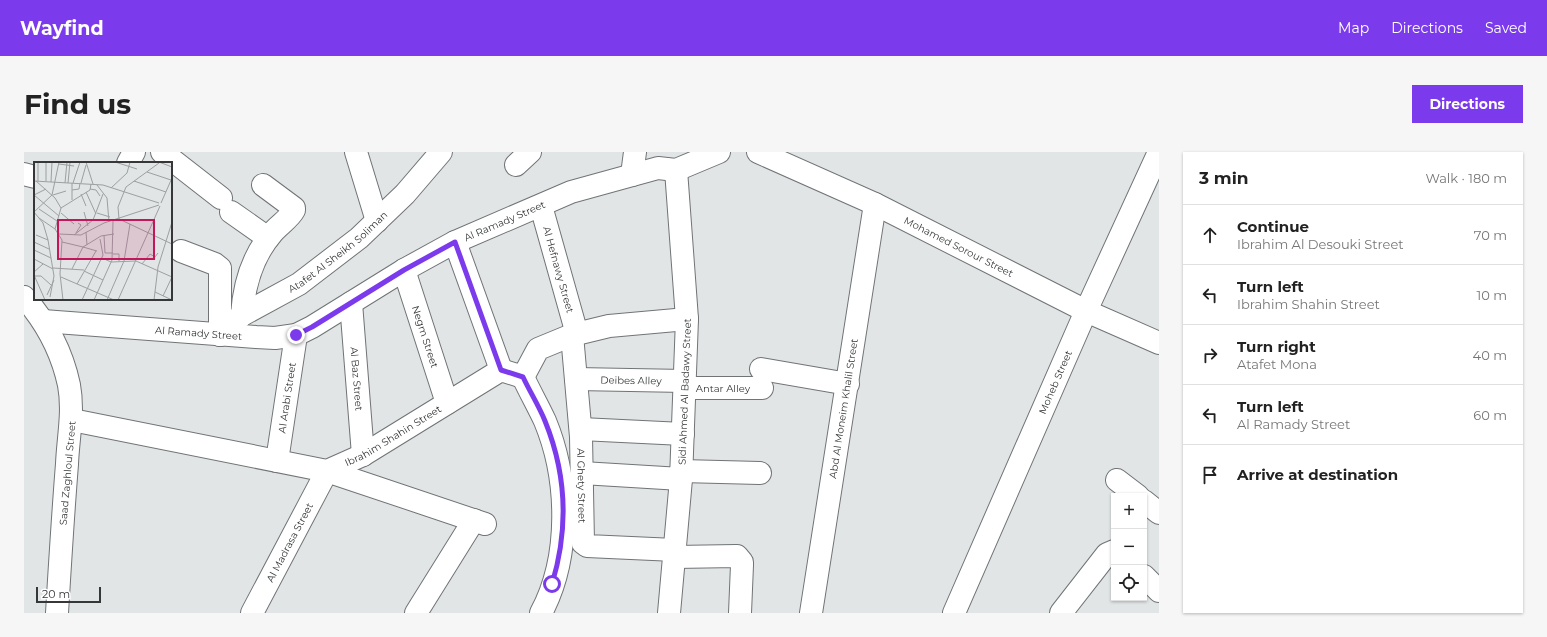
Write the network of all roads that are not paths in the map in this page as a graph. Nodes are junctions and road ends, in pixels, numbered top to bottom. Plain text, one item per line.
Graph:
1 (134, 152) edge
2 (356, 152) edge
3 (441, 152) edge
4 (635, 152) edge
5 (719, 152) edge
6 (758, 152) edge
7 (1159, 152) edge
8 (129, 162) edge
9 (172, 162) edge
10 (676, 170) junction
11 (24, 174) edge
12 (632, 175) junction
13 (34, 177) edge
14 (263, 185) dead end
15 (875, 204) junction
16 (541, 206) junction
17 (377, 221) junction
18 (268, 238) junction
19 (455, 242) junction
20 (181, 250) dead end
21 (404, 270) junction
22 (24, 297) edge
23 (351, 303) junction
24 (1086, 311) junction
25 (242, 315) junction
26 (687, 318) junction
27 (43, 321) junction
28 (220, 335) junction
29 (296, 335) junction
30 (575, 335) junction
31 (1159, 343) edge
32 (501, 370) junction
33 (523, 377) junction
34 (576, 379) junction
35 (848, 384) junction
36 (685, 385) junction
37 (447, 403) junction
38 (72, 420) junction
39 (581, 429) junction
40 (683, 434) junction
41 (363, 454) junction
42 (278, 461) junction
43 (327, 471) junction
44 (582, 472) junction
45 (760, 473) dead end
46 (681, 475) junction
47 (1117, 480) dead end
48 (1134, 493) edge
49 (1147, 503) edge
50 (1159, 513) edge
51 (1111, 552) edge
52 (674, 553) junction
53 (1147, 579) edge
54 (1159, 591) edge
55 (548, 611) edge
56 (56, 613) edge
57 (252, 613) edge
58 (416, 613) edge
59 (669, 613) edge
60 (740, 613) edge
61 (811, 613) edge
62 (954, 613) edge
63 (1061, 613) edge

1 - 8 street
2 - 17 street
3 - 17 street, Atafet Al Sheikh Soliman
4 - 12 street
5 - 10 street, Al Ramady Street
6 - 15 street, Mohamed Sorour Street
7 - 24 street, Moheb Street
9 - 18 street
10 - 12 street, Al Ramady Street
10 - 26 street, Sidi Ahmed Al Badawy Street
11 - 13 street
12 - 16 street, Al Ramady Street
14 - 18 street
15 - 24 street, Mohamed Sorour Street
15 - 35 street, Abd Al Moneim Khalil Street
16 - 19 street, Al Ramady Street
16 - 30 street, Al Hefnawy Street
17 - 25 street, Atafet Al Sheikh Soliman
18 - 25 street
19 - 21 street, Al Ramady Street
19 - 32 street
20 - 28 street
21 - 23 street, Al Ramady Street
21 - 37 street, Negm Street
22 - 27 street, Saad Zaghloul Street
23 - 29 street, Al Ramady Street
23 - 41 street, Al Baz Street
24 - 31 street, Mohamed Sorour Street
24 - 62 street, Moheb Street
25 - 28 street, Atafet Al Sheikh Soliman
26 - 30 street
26 - 36 street, Sidi Ahmed Al Badawy Street
27 - 28 street, Al Ramady Street
27 - 38 street, Saad Zaghloul Street
28 - 29 street, Al Ramady Street
29 - 42 street, Al Arabi Street
30 - 33 street
30 - 34 street, Al Ghety Street
32 - 33 street
32 - 37 street, Ibrahim Shahin Street
33 - 55 street
34 - 36 street, Deibes Alley
34 - 39 street, Al Ghety Street
35 - 36 street, Antar Alley
35 - 61 street, Abd Al Moneim Khalil Street
36 - 40 street, Sidi Ahmed Al Badawy Street
37 - 41 street, Ibrahim Shahin Street
38 - 42 street
38 - 56 street, Saad Zaghloul Street
39 - 40 street
39 - 44 street, Al Ghety Street
40 - 46 street, Sidi Ahmed Al Badawy Street
41 - 43 street, Ibrahim Shahin Street
42 - 43 street
43 - 57 street, Al Madrasa Street
43 - 58 street
44 - 46 street
44 - 52 street, Al Ghety Street
45 - 46 street
46 - 52 street, Sidi Ahmed Al Badawy Street
47 - 48 street
49 - 50 street
51 - 63 street
52 - 59 street, Sidi Ahmed Al Badawy Street
52 - 60 street
53 - 54 street

